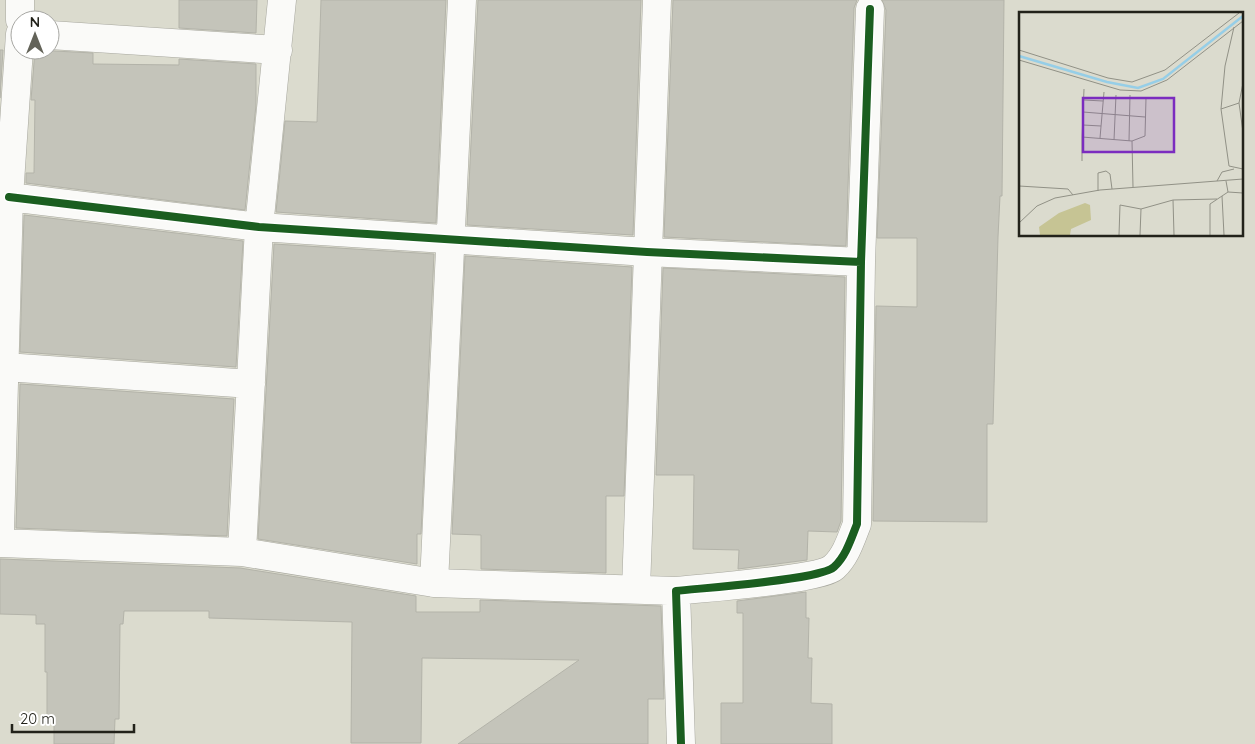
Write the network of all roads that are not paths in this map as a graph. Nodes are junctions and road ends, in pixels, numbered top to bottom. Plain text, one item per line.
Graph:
1 (282, 0) edge
2 (462, 0) edge
3 (657, 0) edge
4 (870, 9) dead end
5 (60, 36) edge
6 (278, 50) junction
7 (18, 60) edge
8 (9, 197) junction
9 (259, 227) junction
10 (450, 238) junction
11 (647, 252) junction
12 (861, 262) junction
13 (5, 367) junction
14 (251, 384) junction
15 (0, 531) edge
16 (0, 543) edge
17 (242, 552) junction
18 (434, 583) junction
19 (636, 589) junction
20 (676, 590) junction
21 (681, 744) edge

1 - 6 street
2 - 10 street
3 - 11 street
4 - 12 street
5 - 6 street
6 - 9 street
7 - 8 street
8 - 9 street
8 - 13 street
9 - 10 street
9 - 14 street
10 - 11 street
10 - 18 street
11 - 12 street
11 - 19 street
12 - 20 street
13 - 14 street
13 - 15 street
14 - 17 street
16 - 17 street
17 - 18 street
18 - 19 street
19 - 20 street
20 - 21 street

